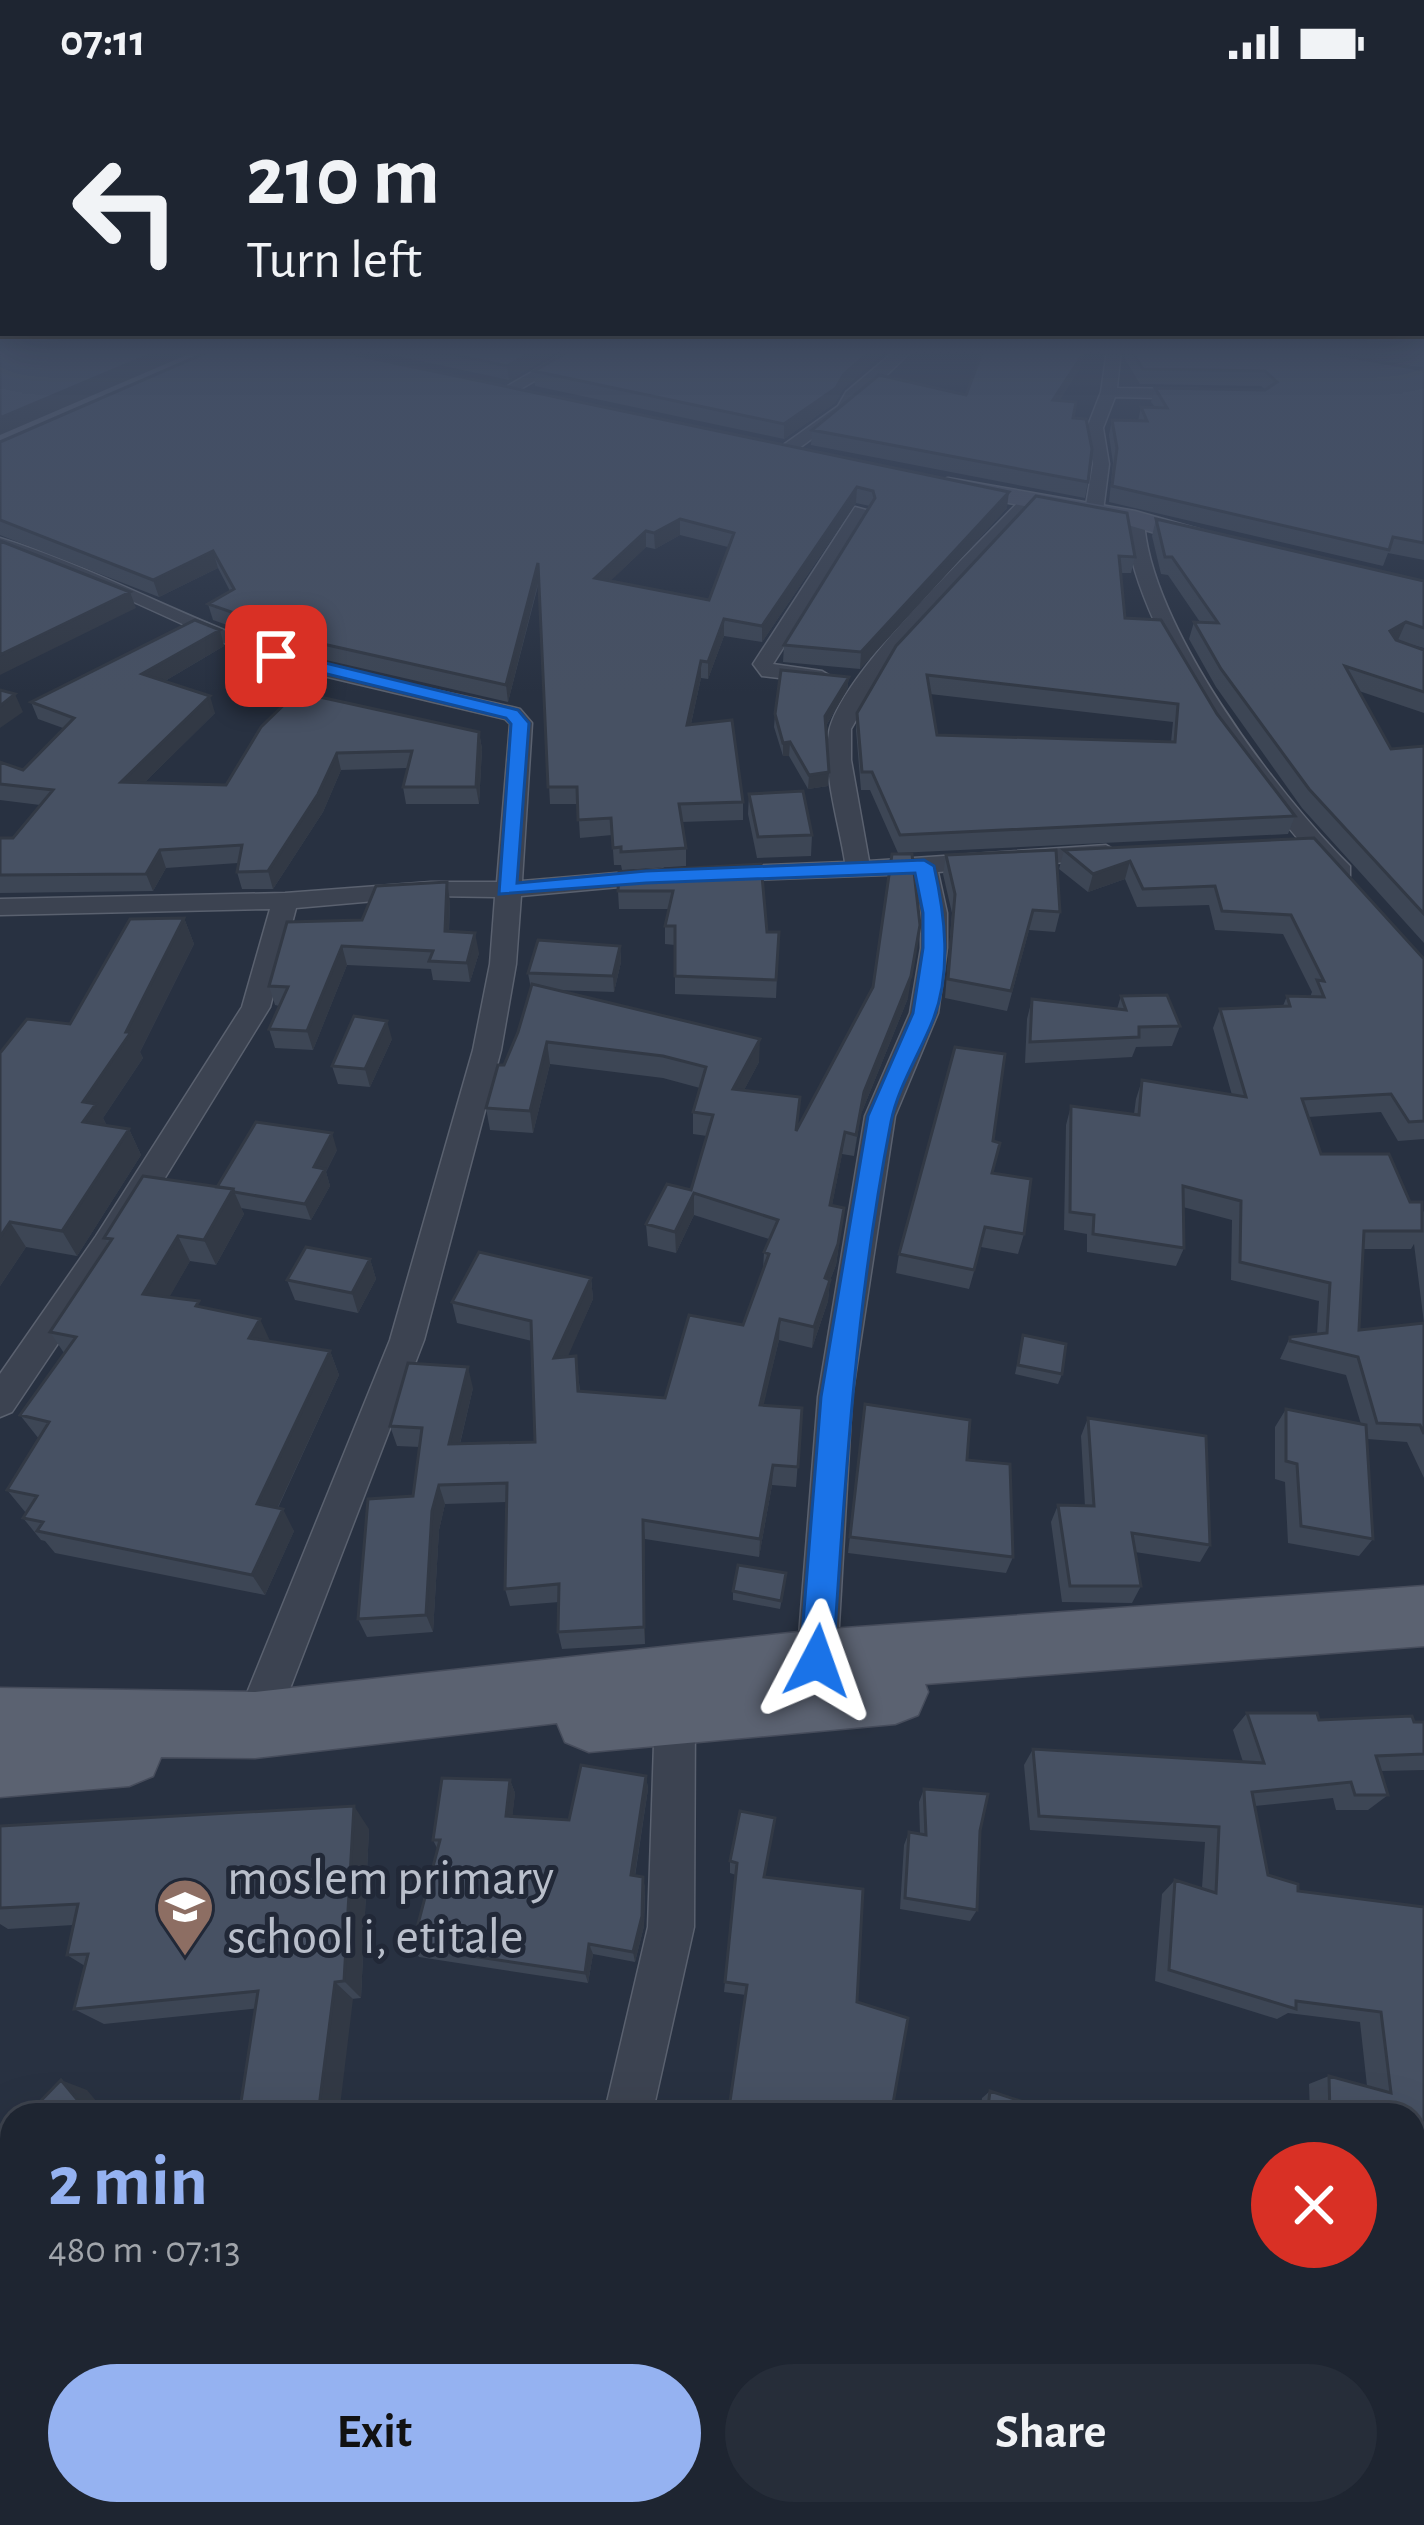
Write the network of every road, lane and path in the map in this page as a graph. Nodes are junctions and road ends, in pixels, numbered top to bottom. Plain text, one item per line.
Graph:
1 (1101, 464) edge
2 (924, 481) edge
3 (1030, 500) junction
4 (861, 511) edge
5 (1094, 511) junction
6 (1135, 519) junction
7 (0, 543) edge
8 (1248, 550) edge
9 (30, 558) junction
10 (0, 576) edge
11 (866, 681) junction
12 (1278, 844) edge
13 (1314, 844) junction
14 (1126, 850) edge
15 (924, 866) junction
16 (858, 869) junction
17 (1354, 886) edge
18 (506, 890) junction
19 (285, 901) junction
20 (0, 907) edge
21 (0, 1402) edge
22 (1424, 1616) edge
23 (1424, 1647) edge
24 (817, 1661) junction
25 (675, 1713) junction
26 (0, 1721) edge
27 (255, 1726) junction
28 (0, 1763) edge
29 (631, 2103) edge

1 - 5 street
2 - 3 street
3 - 5 street
3 - 11 street
4 - 11 street
5 - 6 street
6 - 8 street
6 - 13 street
7 - 9 street
9 - 10 street
9 - 18 street
11 - 16 street
12 - 13 street
13 - 17 street
14 - 15 street
15 - 16 street
15 - 24 street
16 - 18 street
18 - 19 street
18 - 27 street
19 - 20 street
19 - 21 street
22 - 24 main road
23 - 25 main road
24 - 27 main road
25 - 28 main road
25 - 29 street
26 - 27 main road

